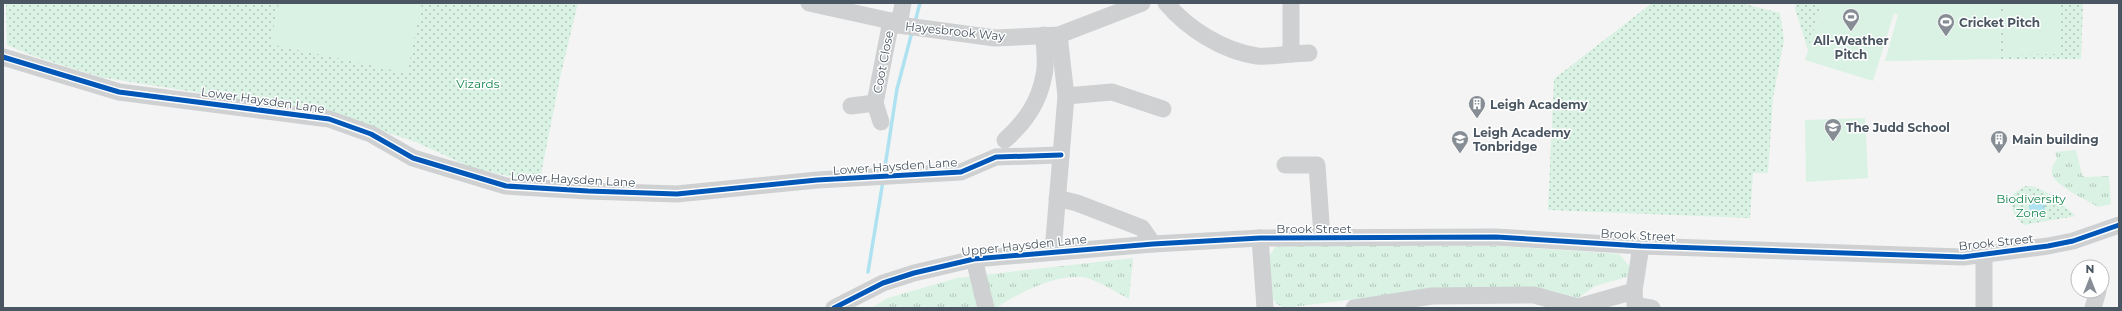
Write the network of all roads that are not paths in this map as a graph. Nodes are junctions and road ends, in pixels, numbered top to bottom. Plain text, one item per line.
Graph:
1 (809, 3) edge
2 (902, 3) edge
3 (1142, 3) edge
4 (1166, 3) edge
5 (1292, 3) edge
6 (895, 23) junction
7 (1052, 35) junction
8 (1309, 53) dead end
9 (1291, 54) junction
10 (3, 57) edge
11 (1066, 96) junction
12 (875, 103) junction
13 (851, 106) dead end
14 (1163, 109) dead end
15 (881, 122) dead end
16 (1005, 140) dead end
17 (1061, 155) junction
18 (1285, 165) dead end
19 (1057, 198) junction
20 (2119, 225) edge
21 (1322, 237) junction
22 (1260, 238) junction
23 (1153, 244) junction
24 (1641, 246) junction
25 (1053, 251) junction
26 (1984, 256) junction
27 (974, 259) junction
28 (1634, 291) junction
29 (834, 308) edge
30 (986, 308) edge
31 (1265, 308) edge
32 (1354, 308) edge
33 (1578, 308) edge
34 (1652, 308) edge
35 (1984, 308) edge

1 - 6 street, Hayesbrook Way
2 - 6 street, Hayesbrook Way
3 - 7 street, Hayesbrook Way
4 - 9 street
5 - 9 street
6 - 7 street, Hayesbrook Way
6 - 12 street, Coot Close
7 - 11 street
7 - 16 street
8 - 9 street
10 - 17 street, Lower Haysden Lane
11 - 14 street
11 - 17 street
12 - 13 street, Coot Close
12 - 15 street, Coot Close
17 - 19 street
18 - 21 street
19 - 23 street
19 - 25 street
20 - 26 street, Brook Street
21 - 22 street, Brook Street
21 - 24 street, Brook Street
22 - 23 street, Brook Street
22 - 31 street
23 - 25 street, Upper Haysden Lane
24 - 26 street, Brook Street
24 - 28 street
25 - 27 street, Upper Haysden Lane
26 - 35 street
27 - 29 street, Upper Haysden Lane
27 - 30 street
28 - 33 street
28 - 34 street
32 - 33 street

